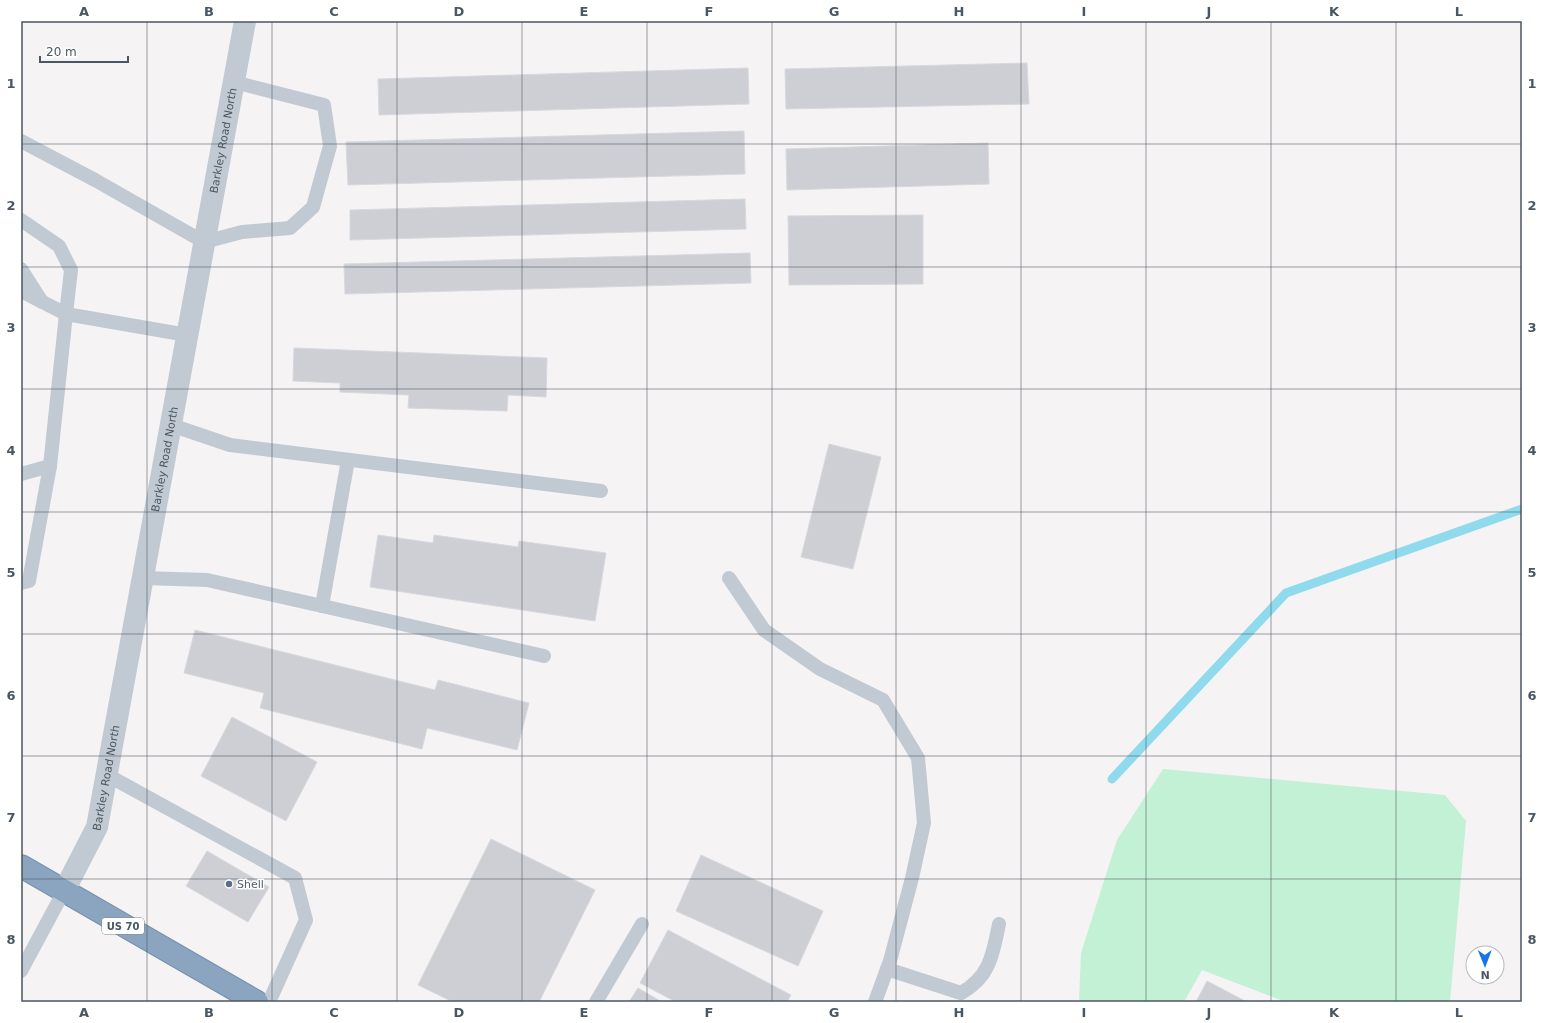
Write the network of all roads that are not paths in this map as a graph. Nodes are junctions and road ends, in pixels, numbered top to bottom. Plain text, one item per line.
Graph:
1 (245, 21) edge
2 (234, 82) junction
3 (21, 140) edge
4 (21, 220) edge
5 (204, 242) junction
6 (21, 269) edge
7 (21, 291) edge
8 (42, 302) junction
9 (66, 314) junction
10 (187, 335) junction
11 (170, 425) junction
12 (348, 460) junction
13 (50, 466) junction
14 (21, 474) edge
15 (601, 491) dead end
16 (143, 578) junction
17 (729, 578) dead end
18 (21, 583) edge
19 (322, 606) junction
20 (544, 656) dead end
21 (107, 775) junction
22 (21, 866) edge
23 (64, 892) junction
24 (642, 924) dead end
25 (999, 924) dead end
26 (887, 969) junction
27 (21, 971) edge
28 (229, 993) edge
29 (959, 998) edge
30 (257, 1002) edge
31 (269, 1002) edge
32 (596, 1002) edge
33 (875, 1002) edge

1 - 2 street, Barkley Road North
2 - 5 street, Barkley Road North
2 - 5 lane
3 - 5 lane
4 - 9 lane
5 - 10 street, Barkley Road North
6 - 8 lane
7 - 8 lane
8 - 9 lane
9 - 10 lane
9 - 13 lane
10 - 11 street, Barkley Road North
11 - 12 lane
11 - 16 street, Barkley Road North
12 - 15 lane
12 - 19 lane
13 - 14 lane
13 - 18 lane
16 - 19 lane
16 - 21 street, Barkley Road North
17 - 26 lane
19 - 20 lane
21 - 23 street, Barkley Road North
21 - 31 lane
22 - 23 highway, US 70
23 - 27 lane
23 - 28 highway, US 70
24 - 32 lane
25 - 29 lane
26 - 29 lane
26 - 33 lane
28 - 30 highway, US 70

